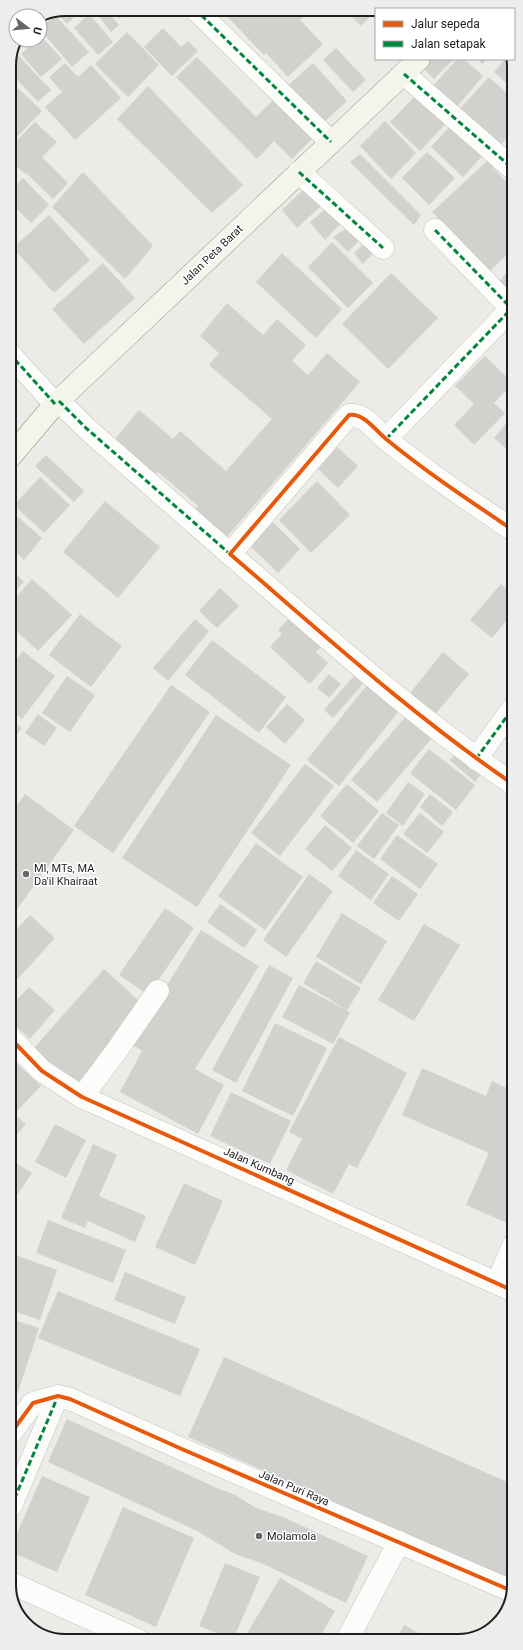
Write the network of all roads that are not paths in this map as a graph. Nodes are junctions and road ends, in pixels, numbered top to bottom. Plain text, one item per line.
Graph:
1 (202, 16) edge
2 (412, 66) edge
3 (331, 142) junction
4 (507, 163) edge
5 (299, 172) junction
6 (435, 230) dead end
7 (383, 248) dead end
8 (507, 303) edge
9 (507, 313) edge
10 (16, 360) edge
11 (57, 403) junction
12 (386, 439) junction
13 (16, 450) edge
14 (507, 526) edge
15 (230, 554) junction
16 (507, 716) edge
17 (476, 760) junction
18 (507, 780) edge
19 (158, 991) dead end
20 (16, 1044) edge
21 (82, 1097) junction
22 (505, 1287) edge
23 (64, 1398) junction
24 (16, 1426) edge
25 (16, 1497) edge
26 (399, 1542) junction
27 (16, 1585) edge
28 (507, 1589) edge
29 (126, 1634) edge
30 (350, 1634) edge

1 - 3 street
2 - 3 main road, Jalan Peta Barat
2 - 4 street
3 - 5 main road, Jalan Peta Barat
5 - 7 street
5 - 11 main road, Jalan Peta Barat
6 - 8 street
9 - 12 street
10 - 11 street
11 - 13 main road, Jalan Peta Barat
11 - 15 street
12 - 14 street
12 - 15 street
15 - 17 street
16 - 17 street
17 - 18 street
19 - 21 street
20 - 21 street, Jalan Kumbang
21 - 22 street, Jalan Kumbang
23 - 24 street
23 - 25 street
23 - 26 street, Jalan Puri Raya
26 - 28 street, Jalan Puri Raya
26 - 30 street
27 - 29 street

